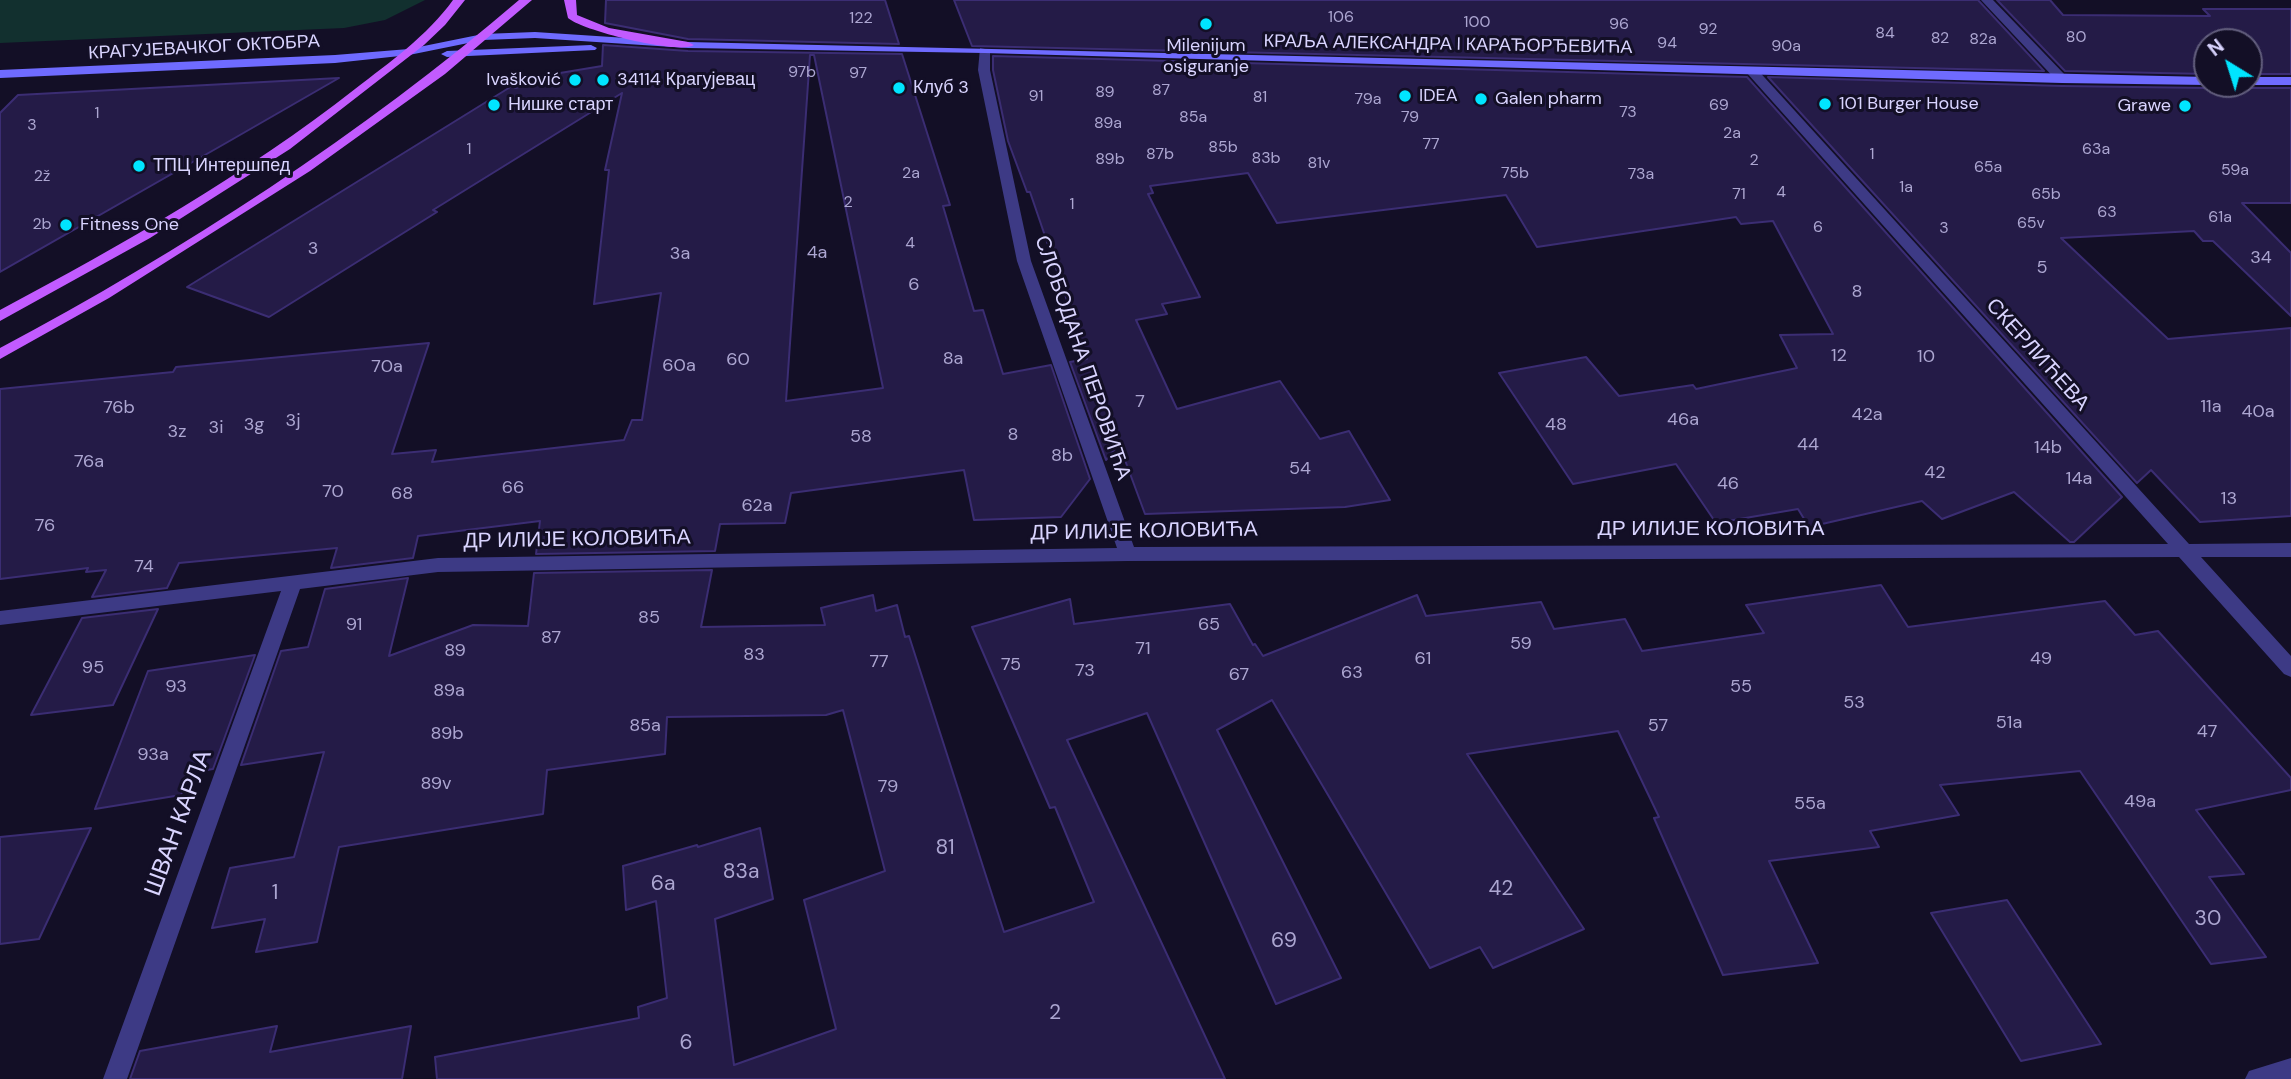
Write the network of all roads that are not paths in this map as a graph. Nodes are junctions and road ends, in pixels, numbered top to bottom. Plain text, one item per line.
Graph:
1 (459, 0) edge
2 (526, 0) edge
3 (570, 0) edge
4 (1987, 0) edge
5 (483, 37) junction
6 (688, 45) junction
7 (984, 50) junction
8 (409, 52) junction
9 (461, 54) junction
10 (1751, 70) junction
11 (0, 74) edge
12 (2062, 79) junction
13 (2193, 80) edge
14 (2263, 81) edge
15 (2291, 81) edge
16 (0, 316) edge
17 (0, 354) edge
18 (2291, 550) edge
19 (2183, 551) junction
20 (1128, 554) junction
21 (292, 584) junction
22 (0, 618) edge
23 (2291, 669) edge
24 (2291, 1070) edge
25 (114, 1079) edge
26 (2257, 1079) edge

1 - 8 main road
2 - 5 main road
3 - 6 main road
4 - 12 street
5 - 6 street, КРАЉА АЛЕКСАНДРА I КАРАЂОРЂЕВИЋА
5 - 8 street, КРАЉА АЛЕКСАНДРА I КАРАЂОРЂЕВИЋА
5 - 9 main road
6 - 7 street, КРАЉА АЛЕКСАНДРА I КАРАЂОРЂЕВИЋА
6 - 9 street, КРАЉА АЛЕКСАНДРА I КАРАЂОРЂЕВИЋА
7 - 10 street, КРАЉА АЛЕКСАНДРА I КАРАЂОРЂЕВИЋА
7 - 20 street, СЛОБОДАНА ПЕРОВИЋА
8 - 9 street, КРАЉА АЛЕКСАНДРА I КАРАЂОРЂЕВИЋА
8 - 11 street, КРАГУЈЕВАЧКОГ ОКТОБРА
8 - 16 main road
9 - 17 main road
10 - 12 street, КРАЉА АЛЕКСАНДРА I КАРАЂОРЂЕВИЋА
10 - 19 street, СКЕРЛИЋЕВА
12 - 13 street, КРАЉА АЛЕКСАНДРА I КАРАЂОРЂЕВИЋА
14 - 15 street
18 - 19 street, ДР ИЛИЈЕ КОЛОВИЋА
19 - 20 street, ДР ИЛИЈЕ КОЛОВИЋА
19 - 23 street, СКЕРЛИЋЕВА
20 - 21 street, ДР ИЛИЈЕ КОЛОВИЋА
21 - 22 street, ДР ИЛИЈЕ КОЛОВИЋА
21 - 25 street, ШВАН КАРЛА
24 - 26 street

